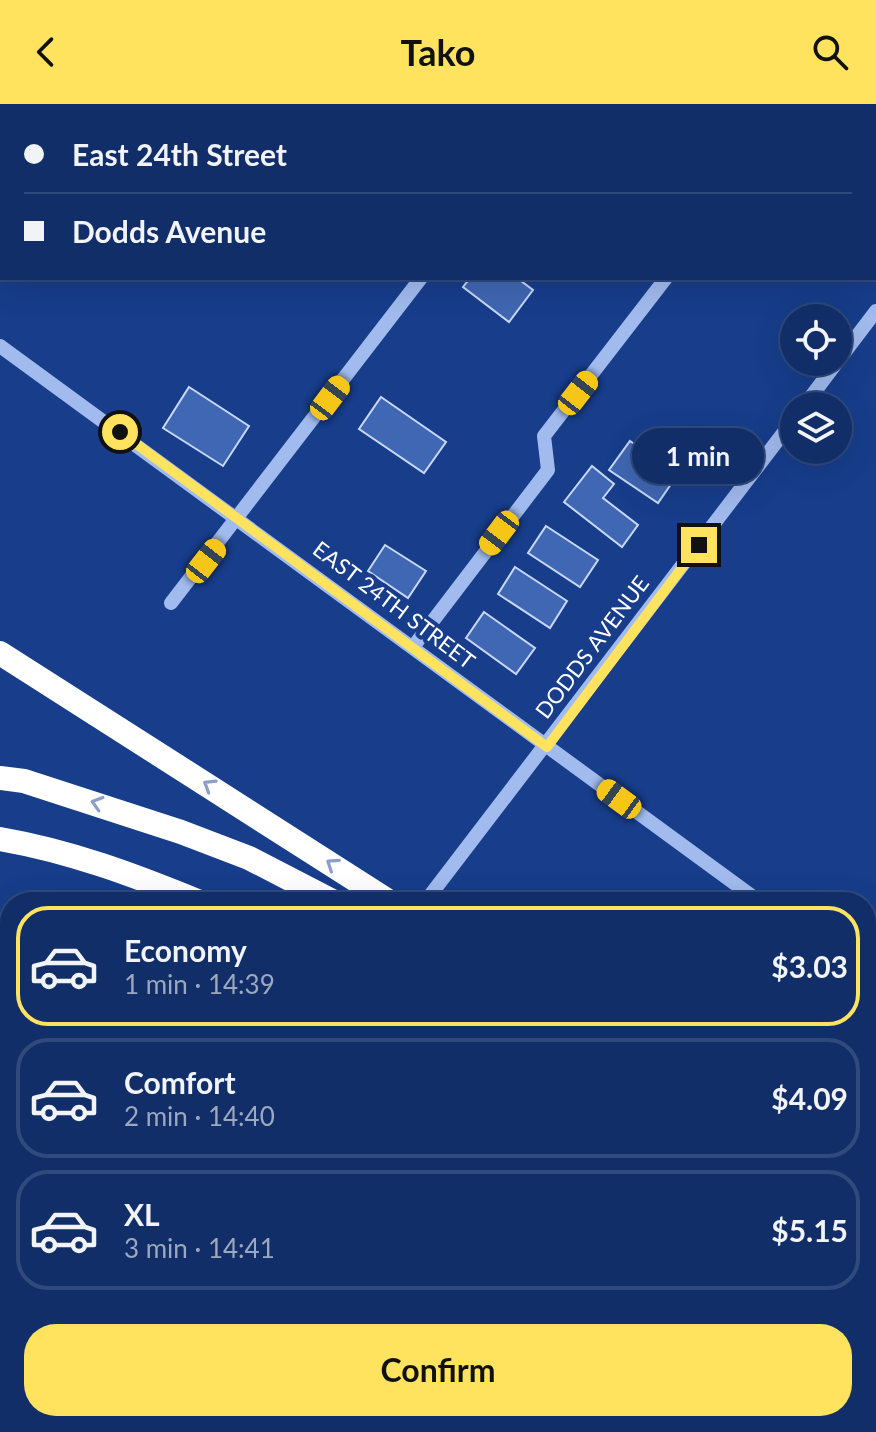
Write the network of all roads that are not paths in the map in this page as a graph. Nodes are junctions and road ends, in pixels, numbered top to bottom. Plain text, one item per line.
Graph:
1 (419, 280) edge
2 (664, 280) edge
3 (876, 311) edge
4 (852, 343) edge
5 (0, 346) edge
6 (827, 376) edge
7 (815, 392) edge
8 (780, 438) edge
9 (240, 518) junction
10 (171, 603) dead end
11 (413, 647) junction
12 (0, 653) edge
13 (547, 747) junction
14 (0, 778) edge
15 (0, 839) edge
16 (175, 892) edge
17 (315, 892) edge
18 (375, 892) edge
19 (433, 892) edge
20 (746, 892) edge

1 - 9 street
2 - 11 street
3 - 4 street
5 - 9 street, EAST 24TH STREET
6 - 7 street
8 - 13 street, DODDS AVENUE
9 - 10 street
9 - 11 street, EAST 24TH STREET
11 - 13 street, EAST 24TH STREET
18 -> 12 highway
13 - 19 street, DODDS AVENUE
13 - 20 street, EAST 24TH STREET
17 -> 14 highway
15 - 16 highway

